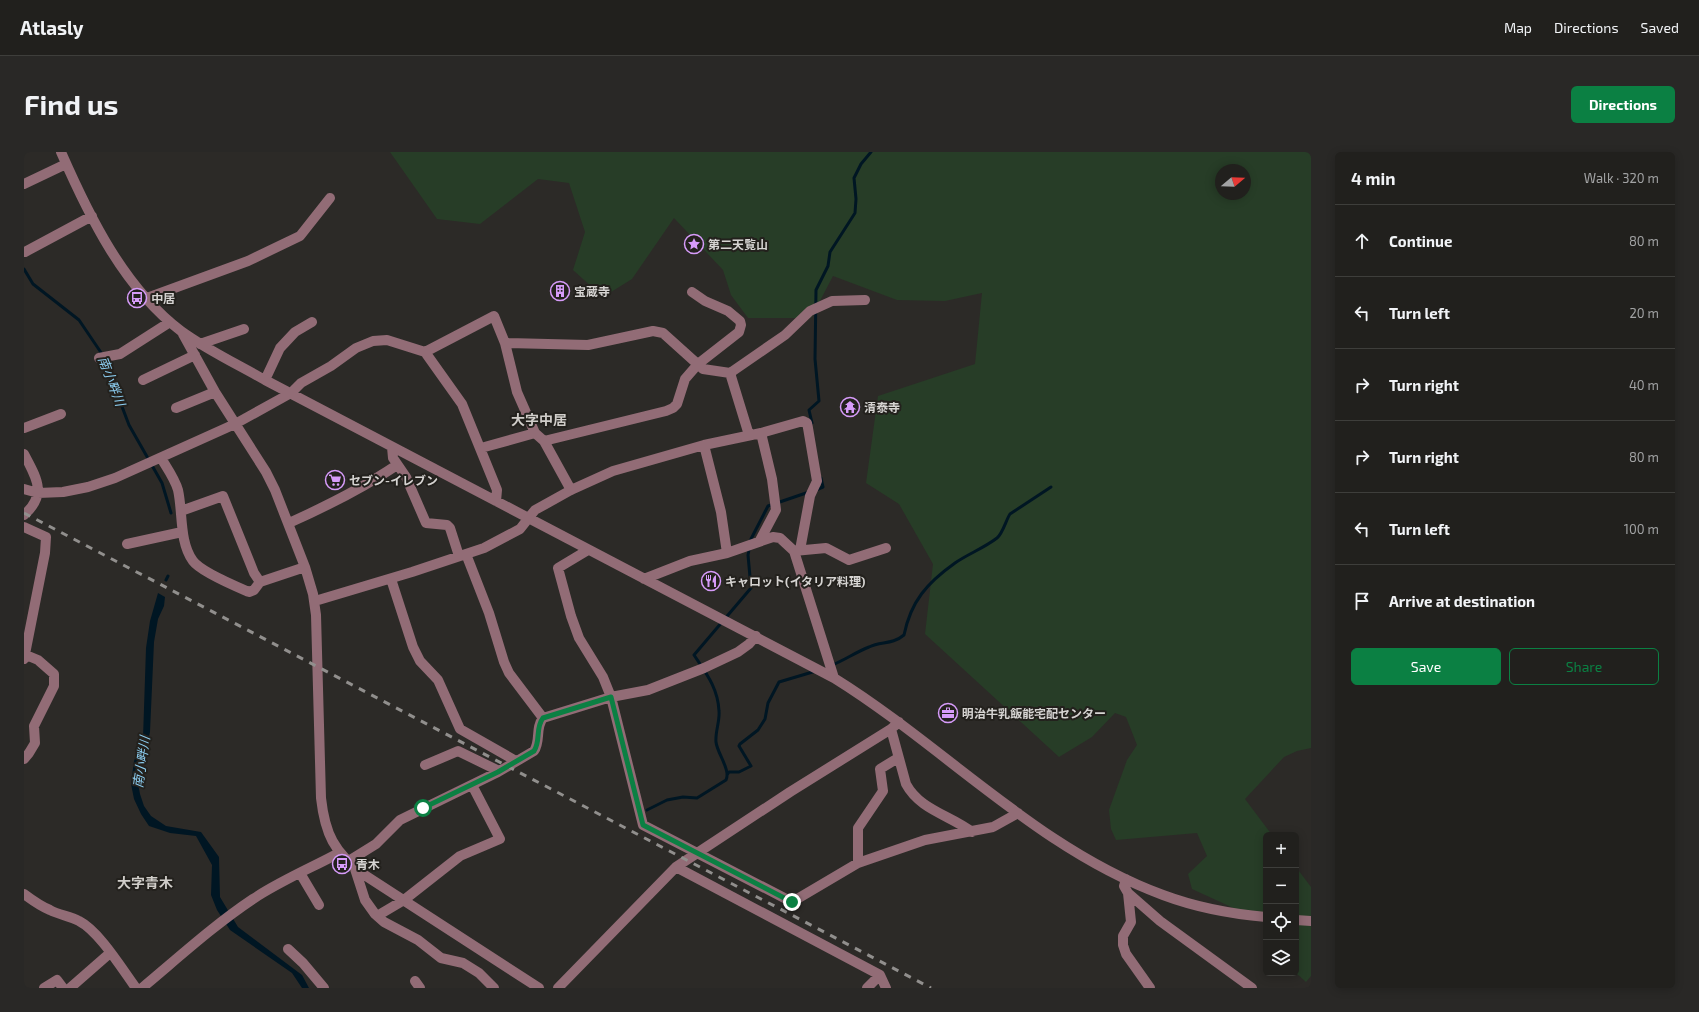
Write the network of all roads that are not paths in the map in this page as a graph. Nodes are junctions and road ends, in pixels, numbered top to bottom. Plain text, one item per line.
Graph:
1 (61, 152) edge
2 (66, 164) junction
3 (24, 184) edge
4 (330, 198) dead end
5 (92, 216) junction
6 (25, 252) dead end
7 (692, 292) dead end
8 (147, 298) junction
9 (865, 300) dead end
10 (170, 322) junction
11 (312, 322) dead end
12 (244, 329) dead end
13 (182, 332) junction
14 (505, 343) junction
15 (200, 344) junction
16 (425, 352) junction
17 (195, 355) junction
18 (104, 358) dead end
19 (698, 364) junction
20 (730, 373) junction
21 (143, 380) dead end
22 (265, 380) junction
23 (215, 392) junction
24 (291, 393) junction
25 (176, 408) dead end
26 (61, 414) dead end
27 (235, 424) junction
28 (24, 428) edge
29 (535, 433) junction
30 (761, 433) junction
31 (749, 435) junction
32 (544, 442) junction
33 (704, 445) junction
34 (392, 447) junction
35 (481, 448) junction
36 (24, 454) edge
37 (158, 459) junction
38 (397, 465) junction
39 (24, 489) edge
40 (571, 490) junction
41 (38, 493) junction
42 (496, 501) junction
43 (181, 511) junction
44 (24, 515) edge
45 (528, 518) junction
46 (289, 523) junction
47 (24, 527) edge
48 (182, 532) junction
49 (759, 542) junction
50 (127, 544) dead end
51 (886, 548) dead end
52 (588, 550) junction
53 (797, 551) junction
54 (727, 553) junction
55 (462, 555) junction
56 (304, 567) junction
57 (391, 579) junction
58 (644, 579) junction
59 (260, 582) junction
60 (315, 601) junction
61 (756, 636) junction
62 (25, 657) edge
63 (834, 678) junction
64 (611, 697) junction
65 (543, 718) junction
66 (899, 722) junction
67 (891, 729) junction
68 (898, 758) junction
69 (24, 759) edge
70 (516, 761) junction
71 (425, 764) dead end
72 (499, 772) junction
73 (472, 785) junction
74 (1018, 813) junction
75 (972, 832) junction
76 (339, 853) junction
77 (696, 853) junction
78 (347, 862) junction
79 (858, 863) junction
80 (676, 867) junction
81 (355, 869) junction
82 (300, 873) junction
83 (1126, 879) junction
84 (1128, 893) junction
85 (24, 894) edge
86 (404, 900) junction
87 (319, 905) dead end
88 (377, 916) junction
89 (1263, 917) edge
90 (1299, 920) edge
91 (1311, 921) edge
92 (288, 949) dead end
93 (110, 953) junction
94 (880, 975) junction
95 (44, 988) edge
96 (63, 988) edge
97 (70, 988) edge
98 (136, 988) edge
99 (142, 988) edge
100 (324, 988) edge
101 (494, 988) edge
102 (539, 988) edge
103 (558, 988) edge
104 (867, 988) edge
105 (886, 988) edge
106 (1150, 988) edge
107 (1252, 988) edge

1 - 2 street
2 - 3 street
2 - 5 street
4 - 8 street
5 - 6 street
5 - 8 street
7 - 19 street
8 - 10 street
9 - 20 street
10 - 13 street
10 - 18 street
11 - 22 street
12 - 15 street
13 - 15 street
13 - 17 street
14 - 16 street
14 - 19 street
14 - 29 street
15 - 22 street
16 - 24 street
16 - 35 street
17 - 21 street
17 - 23 street
19 - 20 street
19 - 32 street
20 - 31 street
22 - 24 street
23 - 25 street
23 - 27 street
24 - 27 street
24 - 34 street
26 - 28 street
27 - 37 street
27 - 46 street
29 - 32 street
29 - 35 street
30 - 31 street
30 - 49 street
30 - 53 street
31 - 33 street
32 - 40 street
33 - 40 street
33 - 54 street
34 - 38 street
34 - 42 street
35 - 42 street
36 - 41 street
37 - 41 street
37 - 43 street
38 - 46 street
38 - 55 street
39 - 41 street
40 - 45 street
41 - 44 street
42 - 45 street
43 - 48 street
43 - 59 street
45 - 52 street
45 - 55 street
46 - 56 street
47 - 62 street
48 - 50 street
48 - 59 street
49 - 53 street
49 - 54 street
51 - 53 street
52 - 58 street
52 - 64 street
53 - 63 street
54 - 58 street
55 - 57 street
55 - 65 street
56 - 59 street
56 - 60 street
57 - 60 street
57 - 70 street
58 - 61 street
60 - 76 street
61 - 63 street
61 - 64 street
62 - 69 street
63 - 66 street
64 - 65 street
64 - 77 street
65 - 70 street
66 - 67 street
66 - 74 street
67 - 68 street
67 - 77 street
68 - 75 street
68 - 79 street
70 - 72 street
71 - 72 street
72 - 73 street
73 - 78 street
73 - 86 street
74 - 75 street
74 - 83 street
75 - 79 street
76 - 78 street
76 - 82 street
77 - 79 street
77 - 80 street
78 - 81 street
80 - 94 street
80 - 103 street
81 - 86 street
81 - 88 street
82 - 87 street
82 - 99 street
83 - 84 street
83 - 89 street
84 - 106 street
84 - 107 street
85 - 93 street
86 - 88 street
86 - 102 street
88 - 101 street
90 - 91 street
92 - 100 street
93 - 97 street
93 - 98 street
94 - 104 street
94 - 105 street
95 - 96 street

